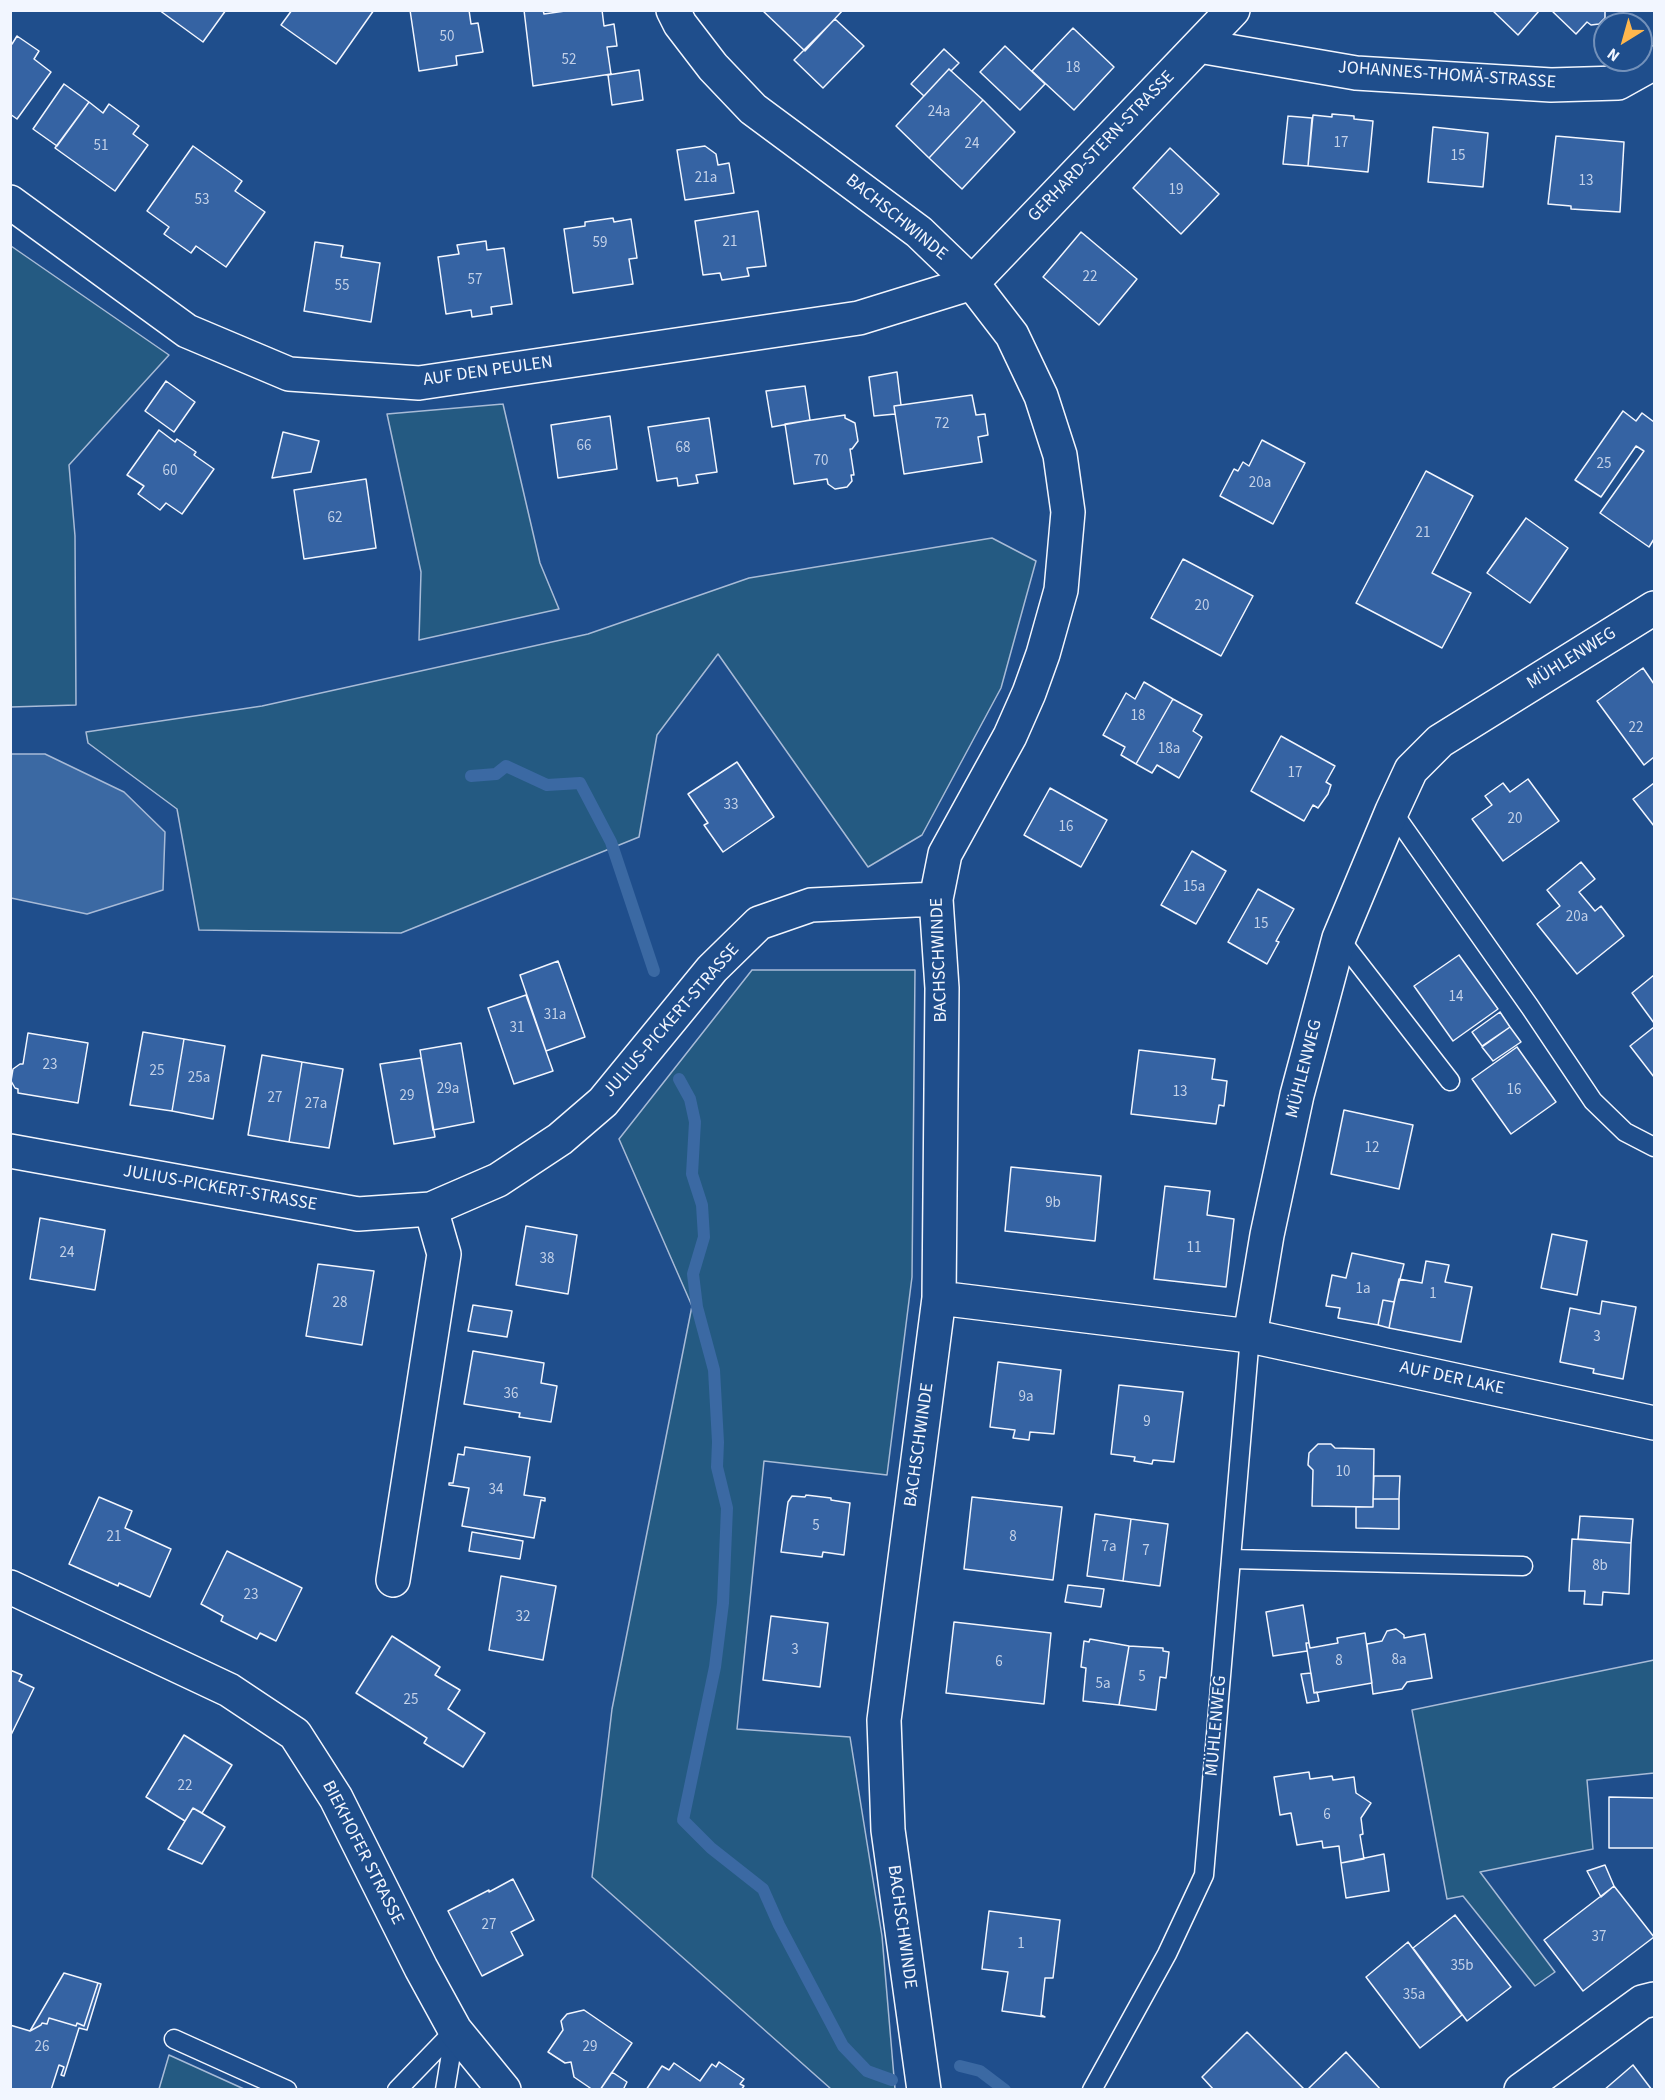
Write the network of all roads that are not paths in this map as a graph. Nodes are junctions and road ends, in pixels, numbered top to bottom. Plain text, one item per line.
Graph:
1 (673, 10) edge
2 (1233, 10) edge
3 (1199, 46) junction
4 (1654, 63) edge
5 (10, 202) edge
6 (972, 283) junction
7 (1654, 608) edge
8 (1392, 811) junction
9 (936, 899) junction
10 (1339, 938) junction
11 (1450, 1081) dead end
12 (1654, 1147) edge
13 (10, 1151) edge
14 (431, 1209) junction
15 (939, 1298) junction
16 (1250, 1336) junction
17 (1654, 1423) edge
18 (1231, 1559) junction
19 (1522, 1566) dead end
20 (393, 1580) dead end
21 (10, 1587) edge
22 (1654, 1999) edge
23 (455, 2030) junction
24 (174, 2039) dead end
25 (287, 2090) edge
26 (397, 2090) edge
27 (445, 2090) edge
28 (504, 2090) edge
29 (924, 2090) edge
30 (1092, 2090) edge
31 (1521, 2090) edge

1 - 6 street, BACHSCHWINDE
2 - 3 street, GERHARD-STERN-STRASSE
3 - 4 street, JOHANNES-THOMÄ-STRASSE
3 - 6 street, GERHARD-STERN-STRASSE
5 - 6 street, AUF DEN PEULEN
6 - 9 street, BACHSCHWINDE
7 - 8 street, MÜHLENWEG
8 - 10 street, MÜHLENWEG
8 - 12 lane
9 - 14 street, JULIUS-PICKERT-STRASSE
9 - 15 street, BACHSCHWINDE
10 - 11 lane
10 - 16 street, MÜHLENWEG
13 - 14 street, JULIUS-PICKERT-STRASSE
14 - 20 street
15 - 16 street
15 - 29 street, BACHSCHWINDE
16 - 17 street, AUF DER LAKE
16 - 18 lane, MÜHLENWEG
18 - 19 lane
18 - 30 lane, MÜHLENWEG
21 - 23 street, BIEKHOFER STRASSE
22 - 31 street
23 - 26 lane
23 - 27 lane
23 - 28 street, BIEKHOFER STRASSE
24 - 25 lane

